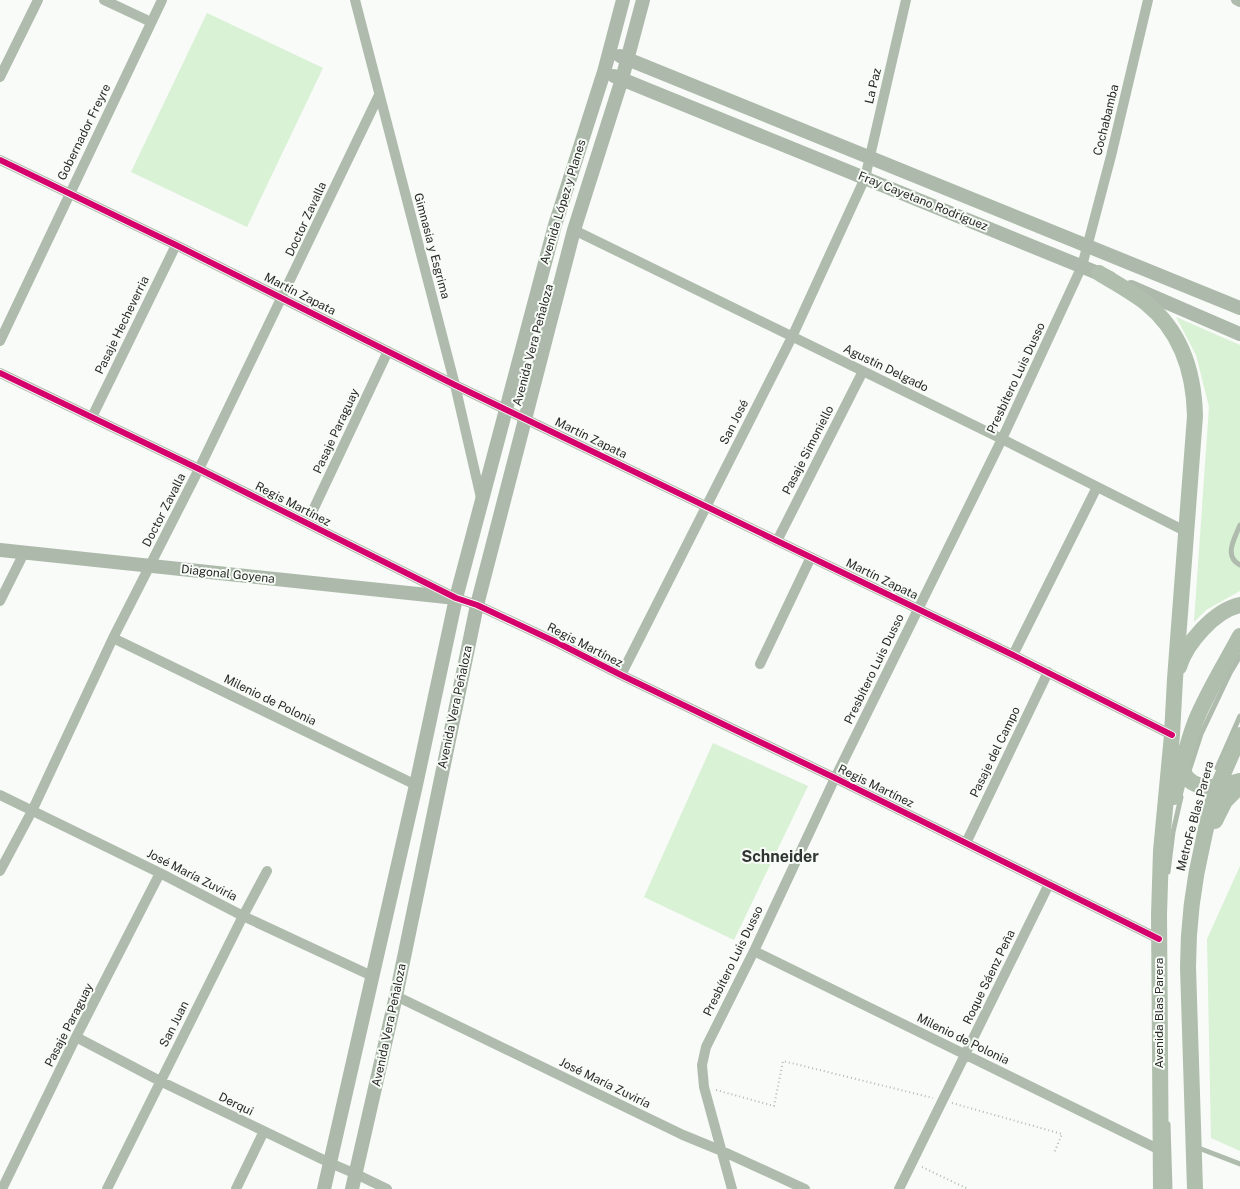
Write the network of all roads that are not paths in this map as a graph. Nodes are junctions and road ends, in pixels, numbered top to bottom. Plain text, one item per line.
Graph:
1 (38, 0) edge
2 (104, 0) edge
3 (162, 0) edge
4 (355, 0) edge
5 (623, 0) edge
6 (643, 0) edge
7 (906, 0) edge
8 (1148, 0) edge
9 (1236, 0) edge
10 (1240, 2) edge
11 (151, 22) junction
12 (610, 52) junction
13 (627, 59) junction
14 (604, 72) junction
15 (0, 77) edge
16 (622, 79) junction
17 (379, 95) junction
18 (870, 157) junction
19 (0, 160) edge
20 (865, 178) junction
21 (69, 194) junction
22 (574, 230) junction
23 (176, 245) junction
24 (1088, 246) junction
25 (1082, 266) junction
26 (1099, 273) junction
27 (283, 298) junction
28 (1240, 308) edge
29 (1240, 334) edge
30 (792, 337) junction
31 (0, 340) edge
32 (388, 351) junction
33 (863, 371) junction
34 (0, 373) edge
35 (455, 385) junction
36 (505, 409) junction
37 (92, 417) junction
38 (525, 418) junction
39 (1002, 439) junction
40 (200, 469) junction
41 (1097, 487) junction
42 (481, 498) junction
43 (706, 506) junction
44 (307, 523) junction
45 (1240, 525) edge
46 (1187, 532) junction
47 (777, 541) junction
48 (0, 550) edge
49 (24, 553) junction
50 (811, 557) junction
51 (1240, 565) edge
52 (150, 566) junction
53 (456, 598) junction
54 (0, 601) edge
55 (1240, 602) edge
56 (477, 605) junction
57 (1240, 605) edge
58 (918, 609) junction
59 (1224, 611) junction
60 (1240, 636) edge
61 (113, 638) junction
62 (1013, 655) junction
63 (1240, 656) edge
64 (760, 664) dead end
65 (1048, 672) junction
66 (621, 675) junction
67 (1175, 679) junction
68 (1240, 716) edge
69 (1172, 735) junction
70 (1240, 735) edge
71 (835, 778) junction
72 (1184, 780) junction
73 (1240, 781) edge
74 (1215, 782) junction
75 (416, 786) junction
76 (1240, 786) edge
77 (0, 795) edge
78 (32, 811) junction
79 (1199, 833) dead end
80 (966, 843) junction
81 (1161, 851) junction
82 (0, 871) edge
83 (267, 871) dead end
84 (160, 873) junction
85 (1195, 875) junction
86 (1168, 881) dead end
87 (1049, 884) junction
88 (243, 916) junction
89 (1159, 939) junction
90 (754, 951) junction
91 (1182, 966) dead end
92 (372, 976) junction
93 (396, 996) junction
94 (76, 1038) junction
95 (965, 1055) junction
96 (1186, 1079) dead end
97 (160, 1081) junction
98 (1168, 1117) dead end
99 (264, 1132) junction
100 (1194, 1146) junction
101 (1160, 1150) junction
102 (722, 1151) junction
103 (330, 1163) junction
104 (1240, 1164) edge
105 (356, 1174) junction
106 (2, 1189) edge
107 (107, 1189) edge
108 (236, 1189) edge
109 (324, 1189) edge
110 (352, 1189) edge
111 (387, 1189) edge
112 (732, 1189) edge
113 (804, 1189) edge
114 (899, 1189) edge
115 (1161, 1189) edge
116 (1170, 1189) edge
117 (1195, 1189) edge

1 - 15 street
2 - 11 street
3 - 11 street, Gobernador Freyre
4 - 17 street, Gimnasia y Esgrima
5 - 12 main road, Avenida López y Planes
6 - 13 main road, Avenida López y Planes
7 - 18 street, La Paz
8 - 24 street, Cochabamba
9 - 10 street
11 - 21 street, Gobernador Freyre
12 - 13 main road, Fray Cayetano Rodríguez
12 - 14 main road, Avenida López y Planes
13 - 16 main road, Avenida López y Planes
13 - 18 main road, Fray Cayetano Rodríguez
14 - 16 main road, Fray Cayetano Rodríguez
14 - 36 main road, Avenida López y Planes
16 - 20 main road, Fray Cayetano Rodríguez
16 - 22 main road, Avenida López y Planes
17 - 27 street, Doctor Zavalla
17 - 35 street, Gimnasia y Esgrima
18 - 20 street, La Paz
18 - 24 main road, Fray Cayetano Rodríguez
19 - 21 street, Martín Zapata
20 - 25 main road, Fray Cayetano Rodríguez
20 - 30 street, San José
21 - 23 street, Martín Zapata
21 - 31 street, Gobernador Freyre
22 - 30 street, Agustín Delgado
22 - 38 main road, Avenida Vera Peñaloza
23 - 27 street, Martín Zapata
23 - 37 street, Pasaje Hecheverria
24 - 25 street, Cochabamba
24 - 28 main road, Fray Cayetano Rodríguez
25 - 26 main road, Fray Cayetano Rodríguez
25 - 39 street, Presbítero Luis Dusso
26 - 29 main road, Fray Cayetano Rodríguez
26 - 46 main road
27 - 32 street, Martín Zapata
27 - 40 street, Doctor Zavalla
30 - 33 street, Agustín Delgado
30 - 43 street, San José
32 - 35 street, Martín Zapata
32 - 44 street, Pasaje Paraguay
33 - 39 street, Agustín Delgado
33 - 47 street, Pasaje Simoniello
34 - 37 street, Regis Martínez
35 - 36 street, Martín Zapata
35 - 42 street, Gimnasia y Esgrima
36 - 38 street, Martín Zapata
36 - 42 main road, Avenida López y Planes
37 - 40 street, Regis Martínez
38 - 43 street, Martín Zapata
38 - 56 main road, Avenida Vera Peñaloza
39 - 41 street, Agustín Delgado
39 - 58 street, Presbítero Luis Dusso
40 - 44 street, Regis Martínez
40 - 52 street, Doctor Zavalla
41 - 46 street, Agustín Delgado
41 - 62 street
42 - 53 main road, Avenida Vera Peñaloza
43 - 47 street, Martín Zapata
43 - 66 street, San José
44 - 53 street, Regis Martínez
45 - 51 lane
46 - 67 main road
47 - 50 street, Martín Zapata
48 - 49 main road, Diagonal Goyena
49 - 52 main road, Diagonal Goyena
49 - 54 street
50 - 58 street, Martín Zapata
50 - 64 street
52 - 53 main road, Diagonal Goyena
52 - 61 street, Doctor Zavalla
53 - 56 street, Regis Martínez
53 - 75 main road, Avenida Vera Peñaloza
55 - 59 main road
56 - 66 street, Regis Martínez
56 - 93 main road, Avenida Vera Peñaloza
57 - 59 main road
58 - 62 street, Martín Zapata
58 - 71 street, Presbítero Luis Dusso
59 - 67 main road
60 - 72 main road, Avenida Blas Parera
61 - 75 street, Milenio de Polonia
61 - 78 street, Doctor Zavalla
62 - 65 street, Martín Zapata
63 - 72 lane, MetroFe Blas Parera
65 - 69 street, Martín Zapata
65 - 80 street, Pasaje del Campo
66 - 71 street, Regis Martínez
67 - 69 main road
68 - 74 lane, MetroFe Blas Parera
69 - 72 main road
69 - 81 main road
70 - 74 main road
71 - 80 street, Regis Martínez
71 - 90 street, Presbítero Luis Dusso
72 - 74 main road
72 - 81 main road, Avenida Blas Parera
72 - 86 lane, MetroFe Blas Parera
73 - 74 main road
74 - 79 lane, MetroFe Blas Parera
74 - 85 main road
75 - 92 main road, Avenida Vera Peñaloza
76 - 85 main road
77 - 78 street, José María Zuviría
78 - 82 street, Doctor Zavalla
78 - 84 street, José María Zuviría
80 - 87 street, Regis Martínez
81 - 89 main road, Avenida Blas Parera
83 - 88 street, San Juan
84 - 88 street, José María Zuviría
84 - 94 street, Pasaje Paraguay
85 - 100 main road
87 - 89 street, Regis Martínez
87 - 95 street, Roque Sáenz Peña
88 - 92 street, José María Zuviría
88 - 97 street, San Juan
89 - 101 main road, Avenida Blas Parera
90 - 95 street, Milenio de Polonia
90 - 102 street, Presbítero Luis Dusso
91 - 96 lane
92 - 103 main road, Avenida Vera Peñaloza
93 - 102 street, José María Zuviría
93 - 105 main road, Avenida Vera Peñaloza
94 - 97 street, Derqui
94 - 106 street, Pasaje Paraguay
95 - 101 street, Milenio de Polonia
95 - 114 street, Roque Sáenz Peña
97 - 99 street, Derqui
97 - 107 street, San Juan
98 - 116 lane
99 - 103 street, Derqui
99 - 108 street
100 - 104 lane
100 - 117 main road
101 - 115 main road, Avenida Blas Parera
102 - 112 street, Presbítero Luis Dusso
102 - 113 street, José María Zuviría
103 - 105 street, Derqui
103 - 109 main road, Avenida Vera Peñaloza
105 - 110 main road, Avenida Vera Peñaloza
105 - 111 street, Derqui

